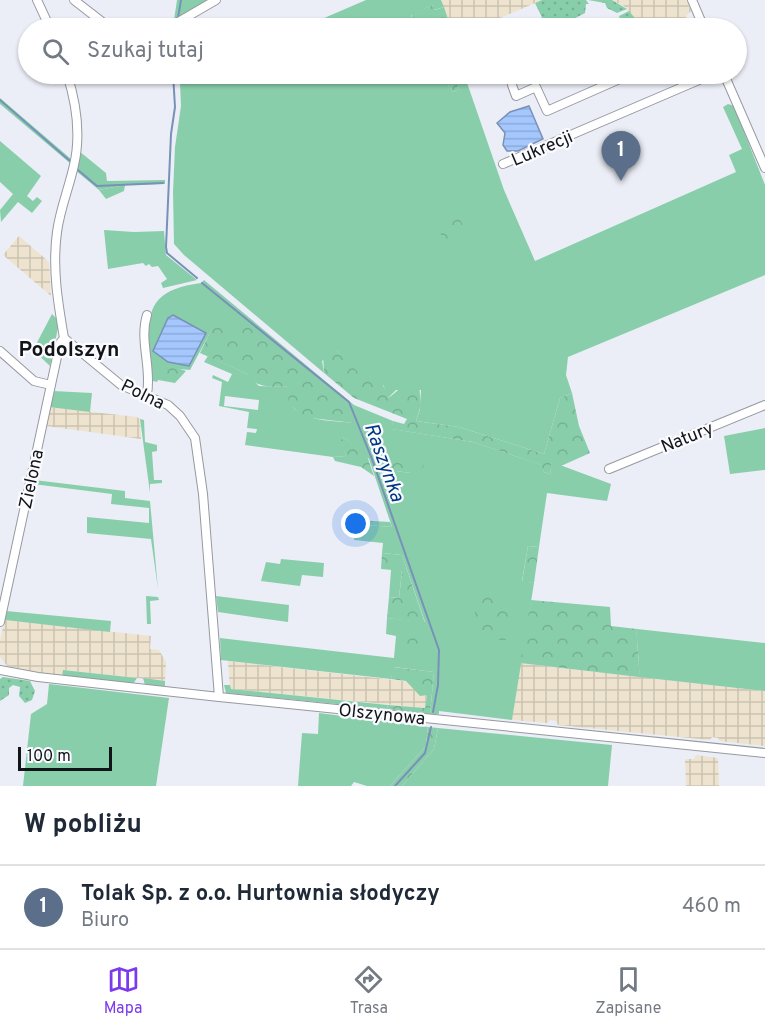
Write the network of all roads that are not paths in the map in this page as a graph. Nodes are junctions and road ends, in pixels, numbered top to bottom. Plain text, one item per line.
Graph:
1 (36, 0) edge
2 (74, 0) edge
3 (216, 0) edge
4 (692, 0) edge
5 (45, 18) edge
6 (97, 18) edge
7 (187, 18) edge
8 (700, 18) edge
9 (70, 84) edge
10 (608, 84) edge
11 (690, 84) edge
12 (728, 84) edge
13 (512, 86) dead end
14 (503, 164) dead end
15 (765, 168) edge
16 (147, 315) dead end
17 (64, 339) junction
18 (0, 351) edge
19 (51, 385) junction
20 (147, 394) junction
21 (765, 405) edge
22 (609, 469) dead end
23 (0, 622) edge
24 (0, 670) edge
25 (219, 697) junction
26 (765, 753) edge

1 - 5 street
2 - 6 street
3 - 7 street
4 - 8 street
9 - 17 street
10 - 13 street
11 - 14 street, Lukrecji
12 - 15 street
16 - 20 street
17 - 19 street, Zielona
17 - 20 street, Polna
18 - 19 street
19 - 23 street, Zielona
20 - 25 street, Polna
21 - 22 street, Natury
24 - 25 street, Olszynowa
25 - 26 street, Olszynowa

